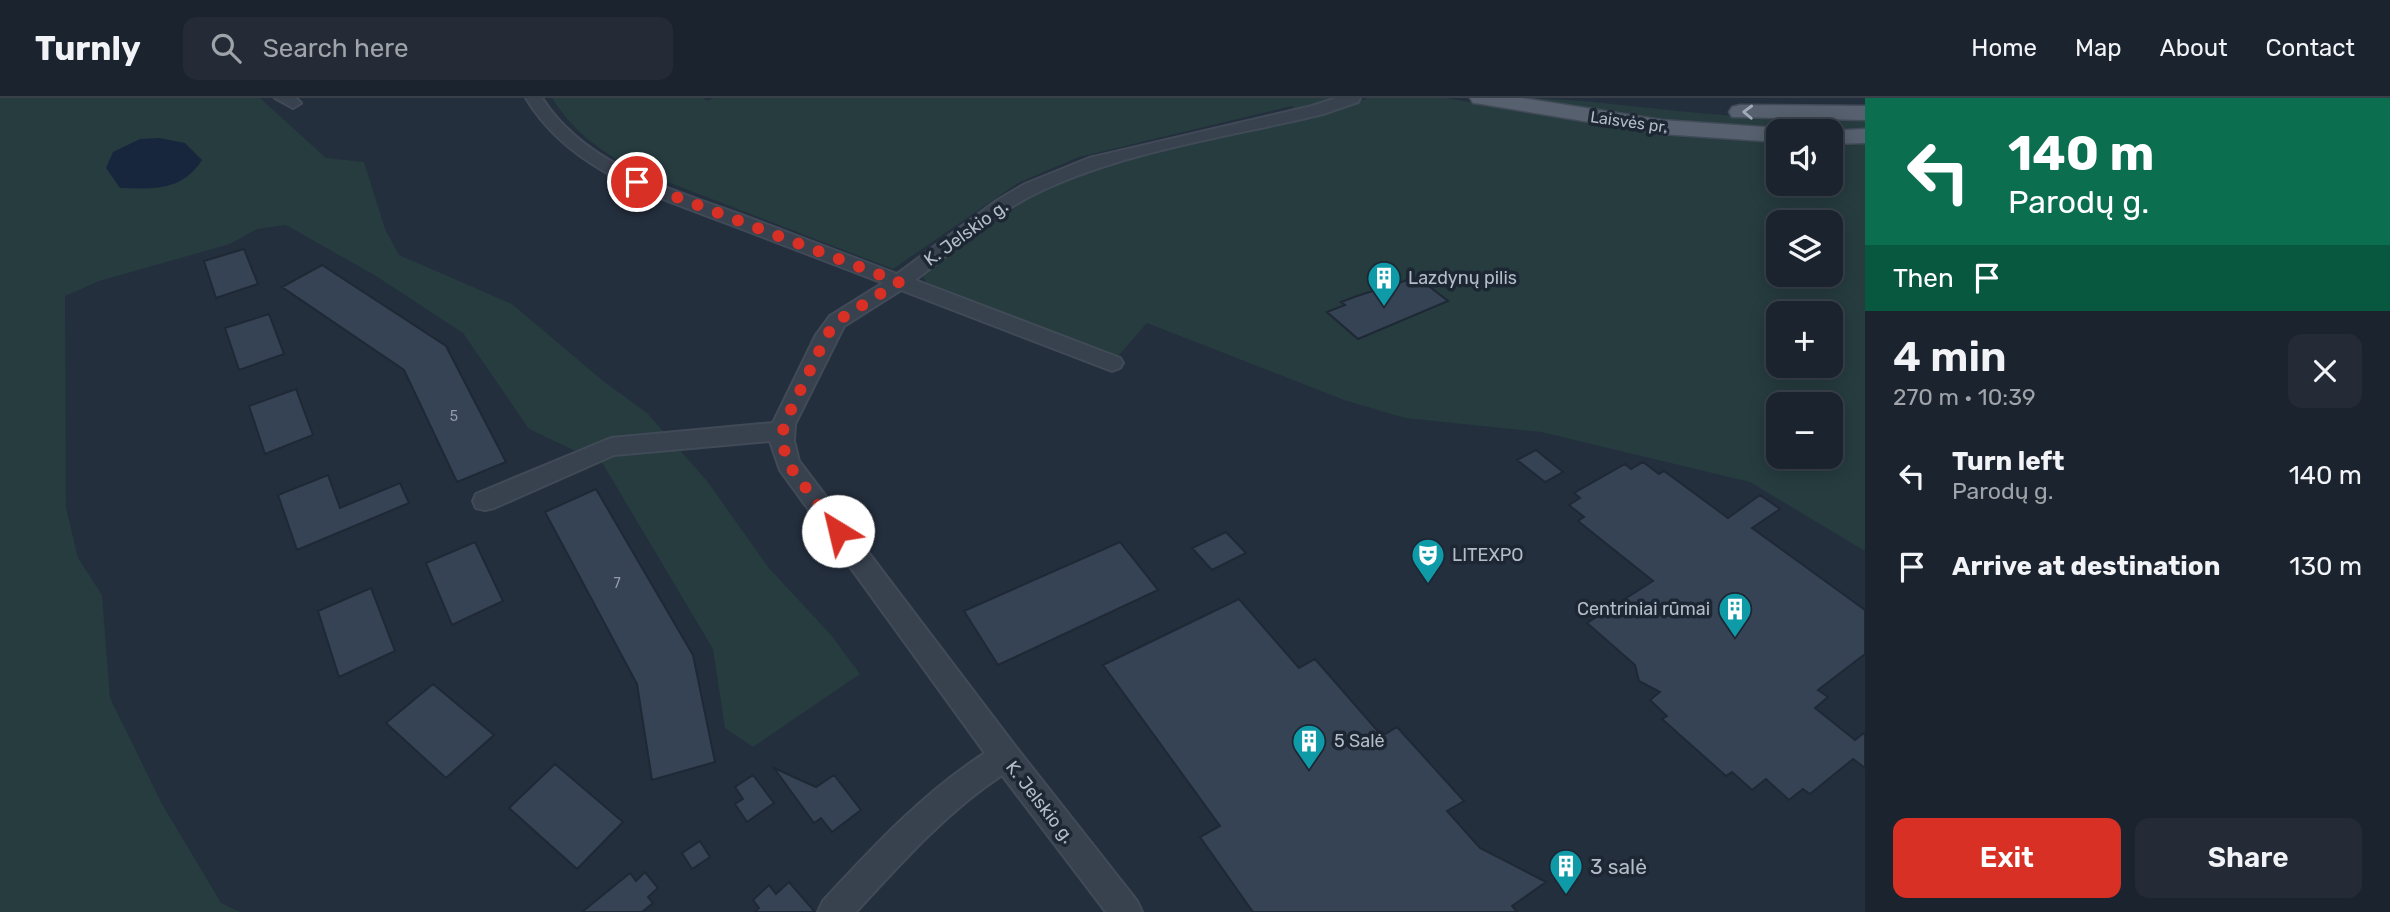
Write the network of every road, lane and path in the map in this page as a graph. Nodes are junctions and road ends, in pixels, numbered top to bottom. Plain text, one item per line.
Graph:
1 (534, 98) edge
2 (1352, 98) edge
3 (1481, 98) edge
4 (1595, 98) edge
5 (1865, 113) edge
6 (1766, 134) edge
7 (1865, 136) edge
8 (1843, 137) edge
9 (899, 282) junction
10 (1112, 363) dead end
11 (783, 431) junction
12 (485, 501) dead end
13 (1005, 756) junction
14 (834, 912) edge
15 (1126, 912) edge

1 - 9 street
2 - 9 street, K. Jelskio g.
3 - 6 main road, Laisvės pr.
5 -> 4 main road, Laisvės pr.
7 - 8 main road
9 - 10 street
9 - 11 street, K. Jelskio g.
11 - 12 street
11 - 13 street, K. Jelskio g.
13 - 14 street
13 - 15 street, K. Jelskio g.

